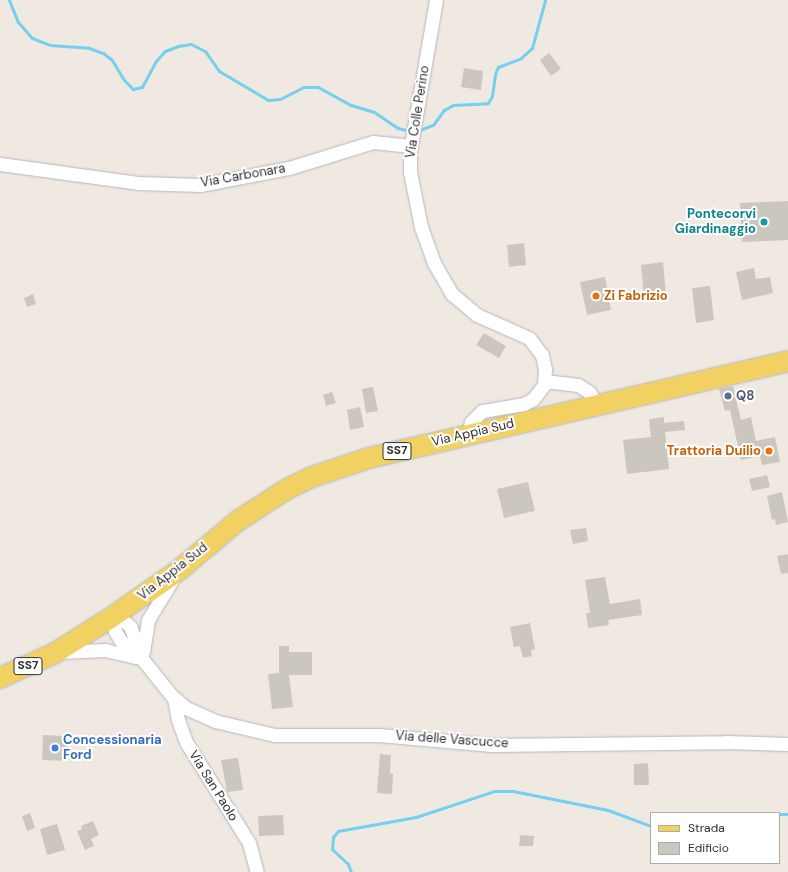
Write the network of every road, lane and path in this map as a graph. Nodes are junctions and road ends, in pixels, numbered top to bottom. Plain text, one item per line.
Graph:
1 (436, 0) edge
2 (411, 143) junction
3 (0, 164) edge
4 (788, 361) edge
5 (545, 381) junction
6 (596, 405) junction
7 (468, 434) junction
8 (178, 571) junction
9 (112, 617) junction
10 (54, 653) junction
11 (143, 660) junction
12 (0, 678) edge
13 (174, 698) junction
14 (788, 744) edge
15 (257, 872) edge

1 - 2 street, Via Colle Perino
2 - 3 street, Via Carbonara
2 - 5 street, Via Colle Perino
4 - 6 main road, Via Appia Sud / SS7
5 - 6 street
5 - 7 street
6 - 7 main road, Via Appia Sud / SS7
7 - 8 main road, Via Appia Sud / SS7
8 - 9 main road, Via Appia Sud / SS7
8 - 11 street
9 - 10 main road, Via Appia Sud / SS7
9 - 11 street, Via delle Vascucce
10 - 11 street
10 - 12 main road, Via Appia Sud / SS7
11 - 13 street, Via delle Vascucce
13 - 14 street, Via delle Vascucce
13 - 15 street, Via San Paolo

